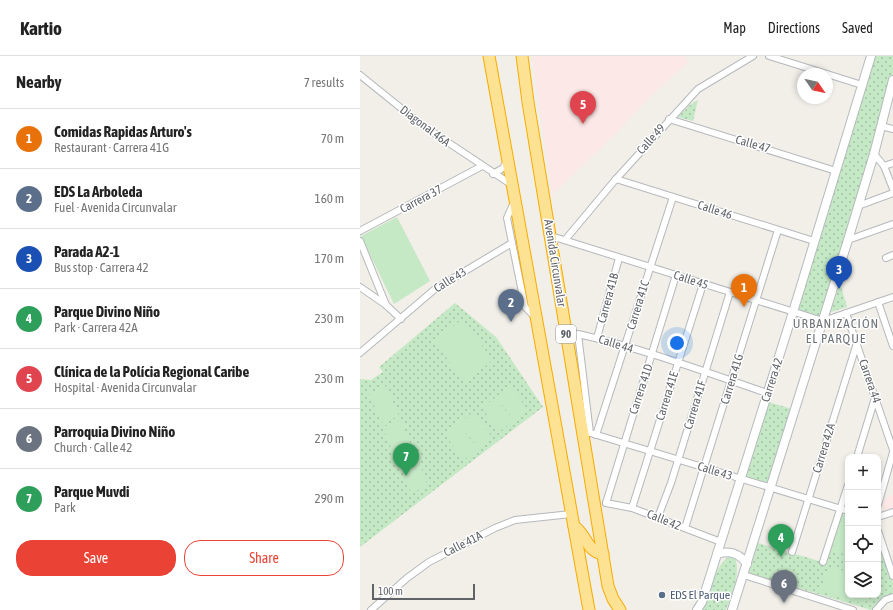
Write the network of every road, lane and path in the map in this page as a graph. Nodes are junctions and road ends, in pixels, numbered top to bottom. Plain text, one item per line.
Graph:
1 (489, 56) edge
2 (522, 56) edge
3 (754, 56) edge
4 (769, 56) edge
5 (871, 56) edge
6 (808, 68) edge
7 (360, 75) edge
8 (833, 76) edge
9 (893, 80) edge
10 (862, 85) junction
11 (890, 101) edge
12 (669, 119) junction
13 (881, 126) junction
14 (893, 129) edge
15 (874, 154) junction
16 (507, 161) junction
17 (893, 163) edge
18 (482, 166) junction
19 (884, 166) junction
20 (836, 171) junction
21 (493, 174) junction
22 (616, 179) junction
23 (512, 185) junction
24 (893, 189) edge
25 (893, 193) edge
26 (673, 197) junction
27 (514, 200) junction
28 (858, 206) junction
29 (893, 224) edge
30 (778, 230) junction
31 (360, 231) edge
32 (558, 239) junction
33 (848, 240) junction
34 (360, 241) edge
35 (814, 241) junction
36 (512, 243) junction
37 (893, 255) edge
38 (619, 258) junction
39 (886, 258) dead end
40 (650, 267) junction
41 (676, 275) junction
42 (703, 284) junction
43 (360, 287) edge
44 (730, 292) junction
45 (893, 296) edge
46 (756, 300) junction
47 (878, 302) junction
48 (386, 305) junction
49 (793, 312) junction
50 (846, 313) junction
51 (536, 317) junction
52 (401, 319) junction
53 (823, 321) junction
54 (597, 338) junction
55 (857, 343) junction
56 (893, 346) edge
57 (625, 347) junction
58 (360, 353) edge
59 (652, 355) junction
60 (678, 363) junction
61 (705, 371) junction
62 (732, 381) junction
63 (767, 393) junction
64 (875, 398) junction
65 (589, 433) junction
66 (624, 443) junction
67 (650, 451) junction
68 (893, 451) edge
69 (858, 454) edge
70 (678, 460) junction
71 (705, 468) junction
72 (740, 478) junction
73 (770, 488) junction
74 (847, 490) edge
75 (881, 494) edge
76 (808, 499) junction
77 (606, 503) junction
78 (632, 508) junction
79 (841, 509) junction
80 (596, 510) junction
81 (845, 510) edge
82 (893, 512) edge
83 (571, 514) junction
84 (658, 517) junction
85 (881, 517) edge
86 (573, 526) junction
87 (685, 528) junction
88 (881, 540) edge
89 (721, 542) junction
90 (792, 552) dead end
91 (603, 554) junction
92 (717, 554) junction
93 (823, 562) dead end
94 (747, 564) junction
95 (744, 575) junction
96 (893, 576) edge
97 (893, 597) edge
98 (370, 610) edge
99 (588, 610) edge
100 (620, 610) edge
101 (697, 610) edge
102 (732, 610) edge
103 (853, 610) edge
104 (876, 610) edge

1 - 16 highway, 90
2 - 32 highway, Avenida Circunvalar / 90
3 - 12 street, Calle 49
4 - 6 street
5 - 10 street, Carrera 42
7 - 18 street, Diagonal 46A
8 - 10 street
9 - 11 street
10 - 20 street, Carrera 42
11 - 13 street
12 - 20 street, Calle 47
12 - 22 street, Calle 49
13 - 14 street
13 - 15 street
15 - 19 street
15 - 28 street
16 - 21 street
16 - 23 highway, 90
17 - 19 street
18 - 21 street, Diagonal 46A
18 - 31 street, Carrera 37
19 - 24 street
20 - 35 street, Carrera 42
21 - 23 street, Diagonal 46A
22 - 26 street, Calle 46
22 - 32 street, Calle 49
23 - 27 highway, 90
25 - 28 street
26 - 30 street, Calle 46
26 - 40 street, Carrera 41C
27 - 36 street
27 - 51 highway, 90
28 - 33 street
29 - 33 street
30 - 35 street, Calle 46
30 - 46 street, Carrera 41G
32 - 38 street, Calle 45
32 - 65 highway, Avenida Circunvalar / 90
33 - 53 street
34 - 48 street
35 - 49 street, Carrera 42
36 - 51 street
36 - 52 street, Calle 43
37 - 39 street
38 - 40 street, Calle 45
38 - 54 street, Carrera 41B
40 - 41 street, Calle 45
40 - 57 street, Carrera 41C
41 - 42 street, Calle 45
41 - 59 street, Carrera 41D
42 - 44 street, Calle 45
42 - 60 street, Carrera 41E
43 - 48 street
44 - 46 street, Calle 45
44 - 61 street, Carrera 41F
45 - 47 street
46 - 49 street, Calle 45
46 - 62 street, Carrera 41G
47 - 50 street
47 - 56 street
48 - 52 street
49 - 53 street, Calle 45
49 - 63 street, Carrera 42
50 - 53 street
50 - 55 street, Carrera 44
51 - 83 highway, 90
52 - 58 street, Calle 43
53 - 73 street
54 - 57 street, Calle 44
54 - 65 street, Calle 44
55 - 64 street, Carrera 44
55 - 76 street, Carrera 42A
57 - 59 street, Calle 44
57 - 65 street, Carrera 41C
59 - 60 street, Calle 44
59 - 66 street, Carrera 41D
60 - 61 street, Calle 44
60 - 67 street, Carrera 41E
61 - 62 street, Calle 44
61 - 70 street, Carrera 41F
62 - 63 street, Calle 44
62 - 71 street, Carrera 41G
63 - 72 street, Carrera 42
64 - 68 street, Carrera 44
64 - 69 street
65 - 66 street, Calle 43
65 - 80 highway, Avenida Circunvalar / 90
66 - 67 street, Calle 43
66 - 77 street, Carrera 41D
67 - 70 street, Calle 43
67 - 78 street, Carrera 41E
68 - 75 street
70 - 71 street, Calle 43
70 - 84 street, Carrera 41F
71 - 72 street, Calle 43
71 - 87 street, Carrera 41G
72 - 73 street, Calle 43
72 - 89 street, Carrera 42
73 - 76 street, Calle 43
73 - 94 street
74 - 79 street
76 - 79 street, Calle 43
76 - 90 street, Carrera 42A
77 - 78 street, Calle 42
77 - 80 street
78 - 84 street, Calle 42
79 - 81 street, Calle 43
79 - 93 street
80 - 91 highway, Avenida Circunvalar / 90
82 - 85 street
83 - 86 highway, 90
83 - 98 street, Calle 41A
84 - 87 street, Calle 42
86 - 91 highway
86 - 99 highway, 90
87 - 89 street, Calle 42
88 - 96 street
89 - 92 street, Carrera 42
91 - 100 highway, Avenida Circunvalar / 90
92 - 94 street
92 - 101 street, Carrera 42
94 - 95 street
95 - 102 street
95 - 103 street
97 - 104 street

